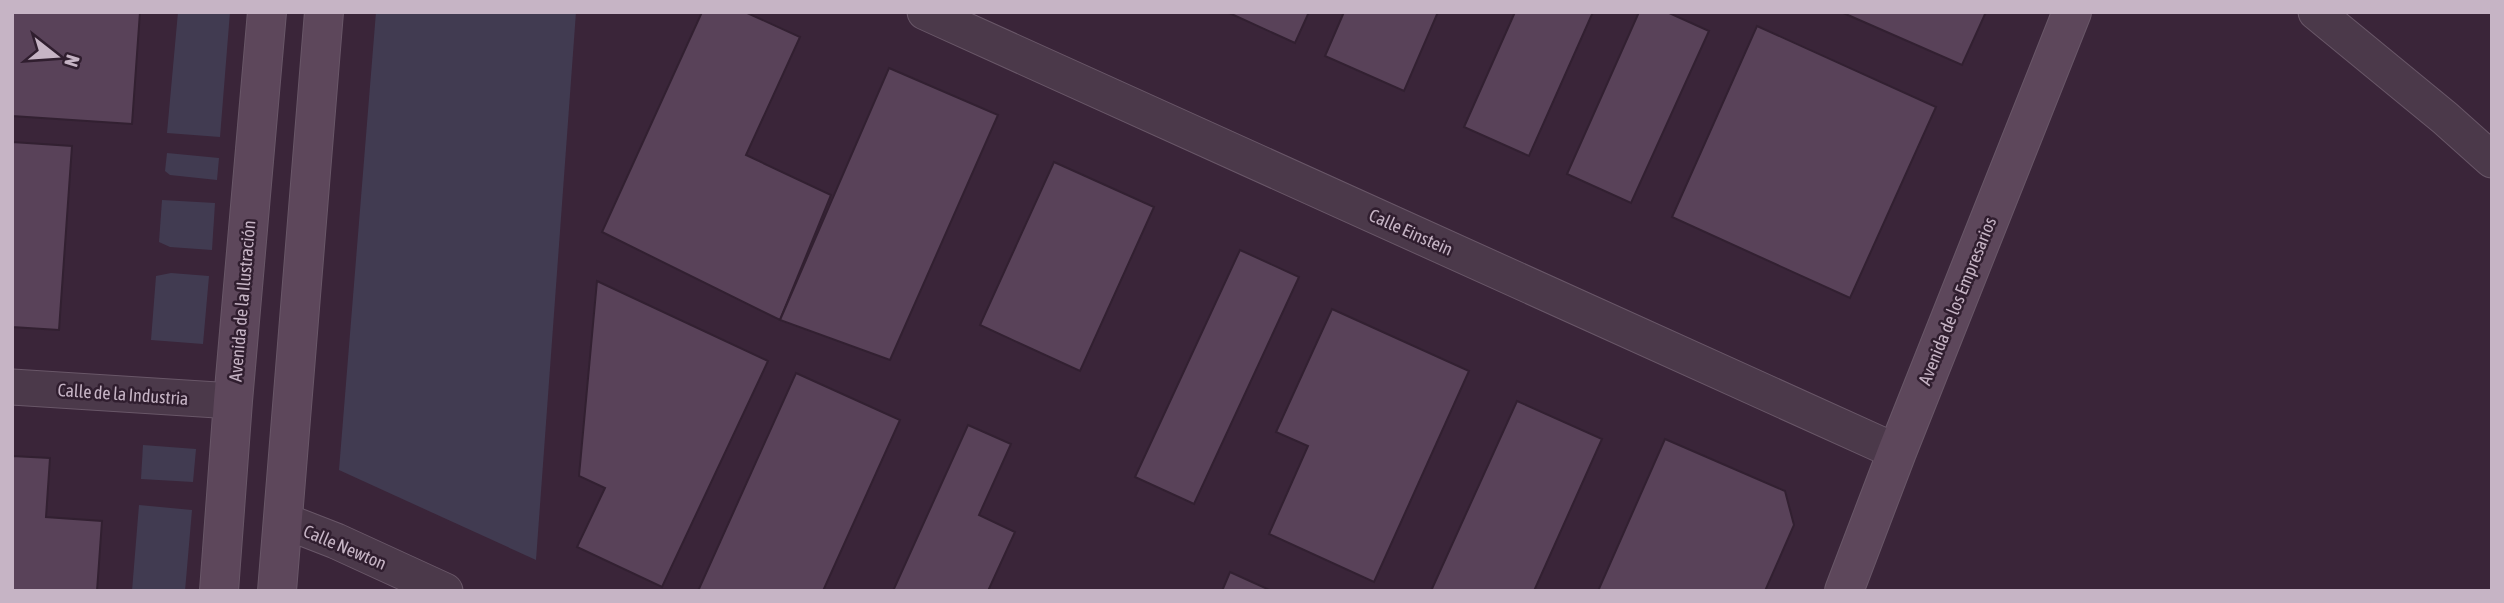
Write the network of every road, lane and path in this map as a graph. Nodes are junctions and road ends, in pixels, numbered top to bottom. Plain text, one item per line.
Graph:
1 (267, 12) edge
2 (324, 12) edge
3 (925, 12) edge
4 (2072, 12) edge
5 (2316, 12) edge
6 (2492, 160) edge
7 (12, 387) edge
8 (233, 401) junction
9 (1897, 452) junction
10 (282, 520) junction
11 (219, 591) edge
12 (277, 591) edge
13 (445, 591) edge
14 (1844, 591) edge

1 - 8 street, Avenida de la Ilustración
2 - 10 street
3 - 9 street, Calle Einstein
4 - 9 street, Avenida de los Empresarios
5 - 6 street
7 - 8 street, Calle de la Industria
8 - 11 street, Avenida de la Ilustración
9 - 14 street, Avenida de los Empresarios
10 - 12 street
10 - 13 street, Calle Newton

